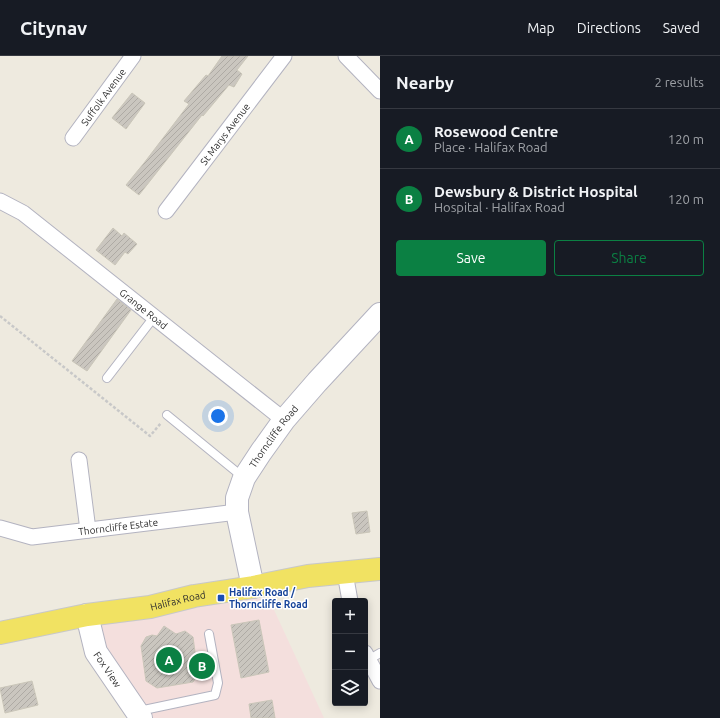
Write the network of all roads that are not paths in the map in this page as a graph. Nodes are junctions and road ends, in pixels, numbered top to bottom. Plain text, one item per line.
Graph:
1 (133, 56) edge
2 (284, 56) edge
3 (346, 56) edge
4 (380, 91) edge
5 (73, 138) dead end
6 (0, 201) edge
7 (166, 211) dead end
8 (380, 314) edge
9 (154, 316) junction
10 (107, 378) dead end
11 (168, 415) road end
12 (284, 420) junction
13 (79, 460) dead end
14 (244, 478) junction
15 (237, 512) junction
16 (0, 528) edge
17 (88, 530) junction
18 (380, 569) edge
19 (345, 573) junction
20 (254, 587) junction
21 (349, 598) edge
22 (87, 615) junction
23 (0, 632) edge
24 (209, 634) dead end
25 (371, 655) edge
26 (380, 681) edge
27 (139, 715) edge

1 - 5 street, Suffolk Avenue
2 - 7 street, St Marys Avenue
3 - 4 street
6 - 9 street, Grange Road
8 - 12 street, Thorncliffe Road
9 - 10 lane
9 - 12 street, Grange Road
11 - 14 lane
12 - 14 street, Thorncliffe Road
13 - 17 street
14 - 15 street, Thorncliffe Road
15 - 17 street, Thorncliffe Estate
15 - 20 street, Thorncliffe Road
16 - 17 street, Thorncliffe Estate
18 - 19 main road, Halifax Road
19 - 20 main road, Halifax Road
19 - 21 street
20 - 22 main road, Halifax Road
22 - 23 main road, Halifax Road
22 - 27 street, Fox View
24 - 27 lane
25 - 26 street

